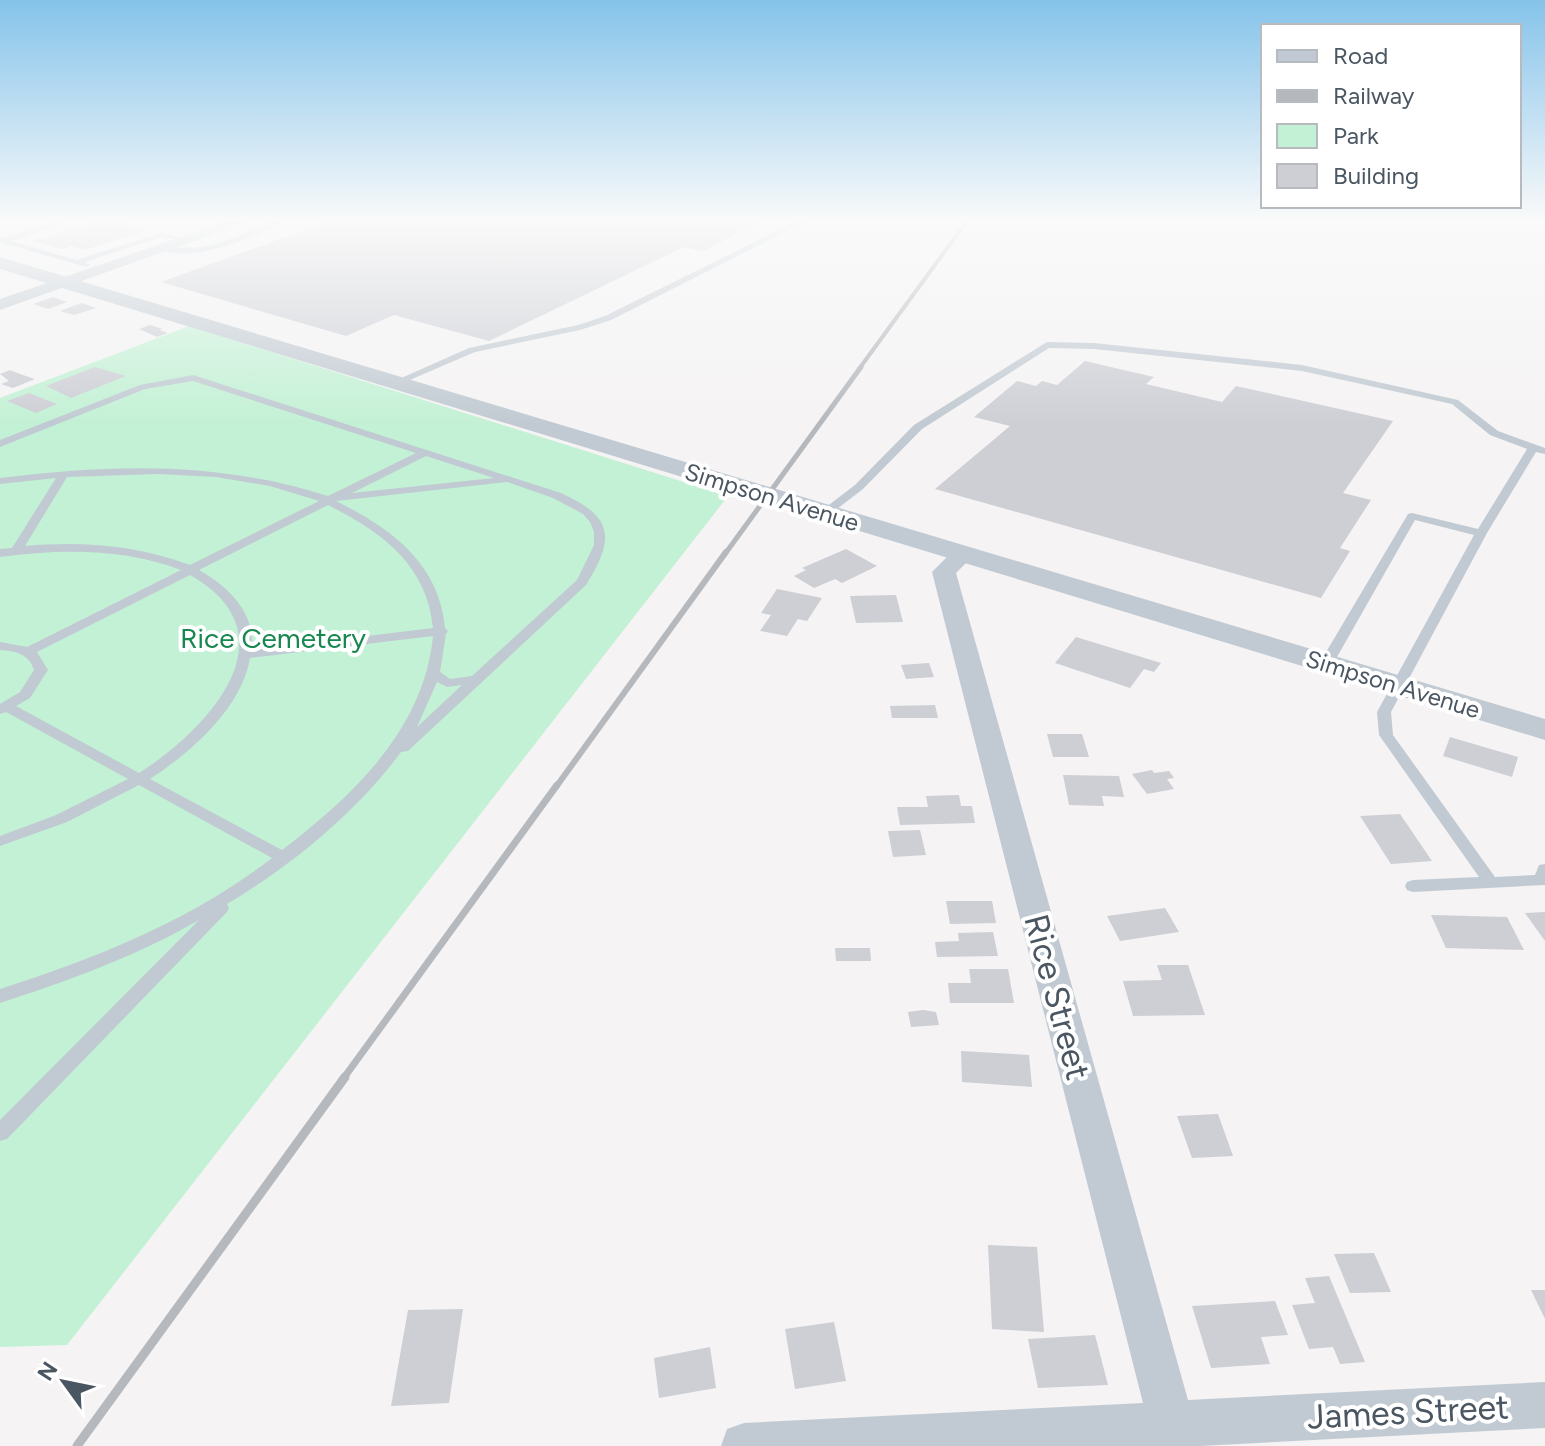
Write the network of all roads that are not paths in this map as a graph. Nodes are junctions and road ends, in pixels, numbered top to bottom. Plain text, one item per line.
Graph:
1 (36, 288) edge
2 (119, 288) edge
3 (667, 288) edge
4 (0, 305) edge
5 (395, 383) junction
6 (0, 444) edge
7 (1539, 449) edge
8 (425, 452) junction
9 (64, 473) junction
10 (511, 480) junction
11 (0, 481) edge
12 (327, 500) junction
13 (825, 513) junction
14 (1481, 533) junction
15 (17, 550) junction
16 (0, 553) edge
17 (962, 555) junction
18 (189, 569) junction
19 (442, 631) junction
20 (0, 646) edge
21 (29, 651) junction
22 (246, 655) junction
23 (1326, 664) junction
24 (433, 674) junction
25 (477, 680) junction
26 (1400, 686) junction
27 (4, 708) edge
28 (1545, 730) edge
29 (385, 764) junction
30 (137, 779) junction
31 (0, 841) edge
32 (284, 858) junction
33 (1545, 869) edge
34 (1490, 881) junction
35 (1413, 886) dead end
36 (233, 896) junction
37 (0, 996) edge
38 (0, 1133) edge
39 (1545, 1405) edge
40 (1174, 1435) edge
41 (744, 1446) edge

1 - 4 street
2 - 5 street, Simpson Avenue
3 - 5 lane
5 - 13 street, Simpson Avenue
6 - 8 lane
7 - 13 lane
7 - 14 lane
8 - 10 lane
8 - 12 lane
9 - 11 lane
9 - 12 lane
9 - 15 lane
10 - 12 lane
10 - 25 lane
12 - 18 lane
12 - 19 lane
13 - 17 street, Simpson Avenue
14 - 23 lane
14 - 26 lane
15 - 16 lane
15 - 18 lane
17 - 23 street, Simpson Avenue
17 - 40 street, Rice Street
18 - 21 lane
18 - 22 lane
19 - 22 lane
19 - 24 lane
20 - 21 lane
21 - 27 lane
22 - 30 lane
23 - 26 street, Simpson Avenue
24 - 25 lane
24 - 29 lane
25 - 29 lane
26 - 28 street, Simpson Avenue
26 - 34 lane
27 - 30 lane
29 - 32 lane
30 - 31 lane
30 - 32 lane
32 - 36 lane
33 - 34 lane
34 - 35 lane
36 - 37 lane
36 - 38 lane
39 - 40 street, James Street
40 - 41 street, James Street

